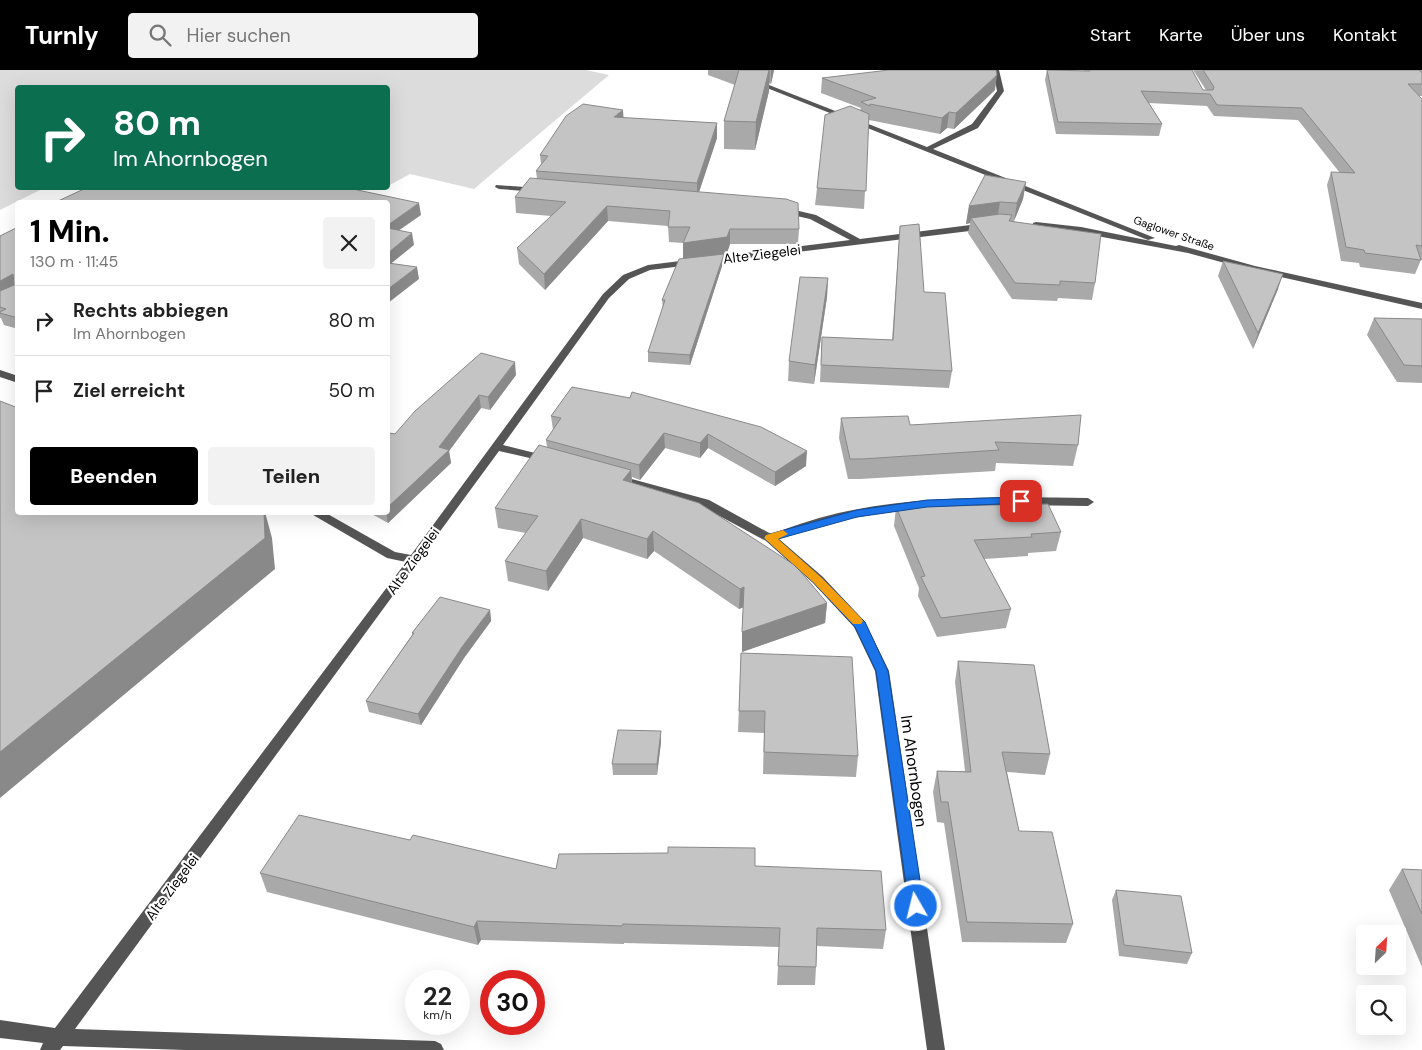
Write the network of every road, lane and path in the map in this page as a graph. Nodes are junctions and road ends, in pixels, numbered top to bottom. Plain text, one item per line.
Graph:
1 (725, 70) edge
2 (996, 70) edge
3 (928, 148) junction
4 (499, 187) dead end
5 (549, 191) edge
6 (776, 209) edge
7 (1112, 223) junction
8 (997, 225) edge
9 (1026, 225) edge
10 (1081, 230) junction
11 (859, 242) junction
12 (1186, 251) junction
13 (1422, 306) edge
14 (0, 373) edge
15 (15, 379) edge
16 (496, 447) junction
17 (556, 462) edge
18 (603, 474) edge
19 (1088, 502) dead end
20 (319, 515) edge
21 (770, 538) junction
22 (414, 560) junction
23 (0, 1029) edge
24 (54, 1044) edge
25 (435, 1050) edge
26 (936, 1050) edge

1 - 3 street, Gaglower Straße
2 - 3 street
3 - 7 street, Gaglower Straße
4 - 5 street
6 - 11 street
7 - 10 street
7 - 12 street, Gaglower Straße
8 - 11 street, Alte Ziegelei
9 - 10 street
10 - 12 street
11 - 16 street, Alte Ziegelei
12 - 13 street, Gaglower Straße
14 - 15 street
16 - 17 street
16 - 22 street, Alte Ziegelei
18 - 21 street, Im Ahornbogen
19 - 21 street
20 - 22 street
21 - 26 street, Im Ahornbogen
22 - 24 street, Alte Ziegelei
23 - 24 street
24 - 25 street

